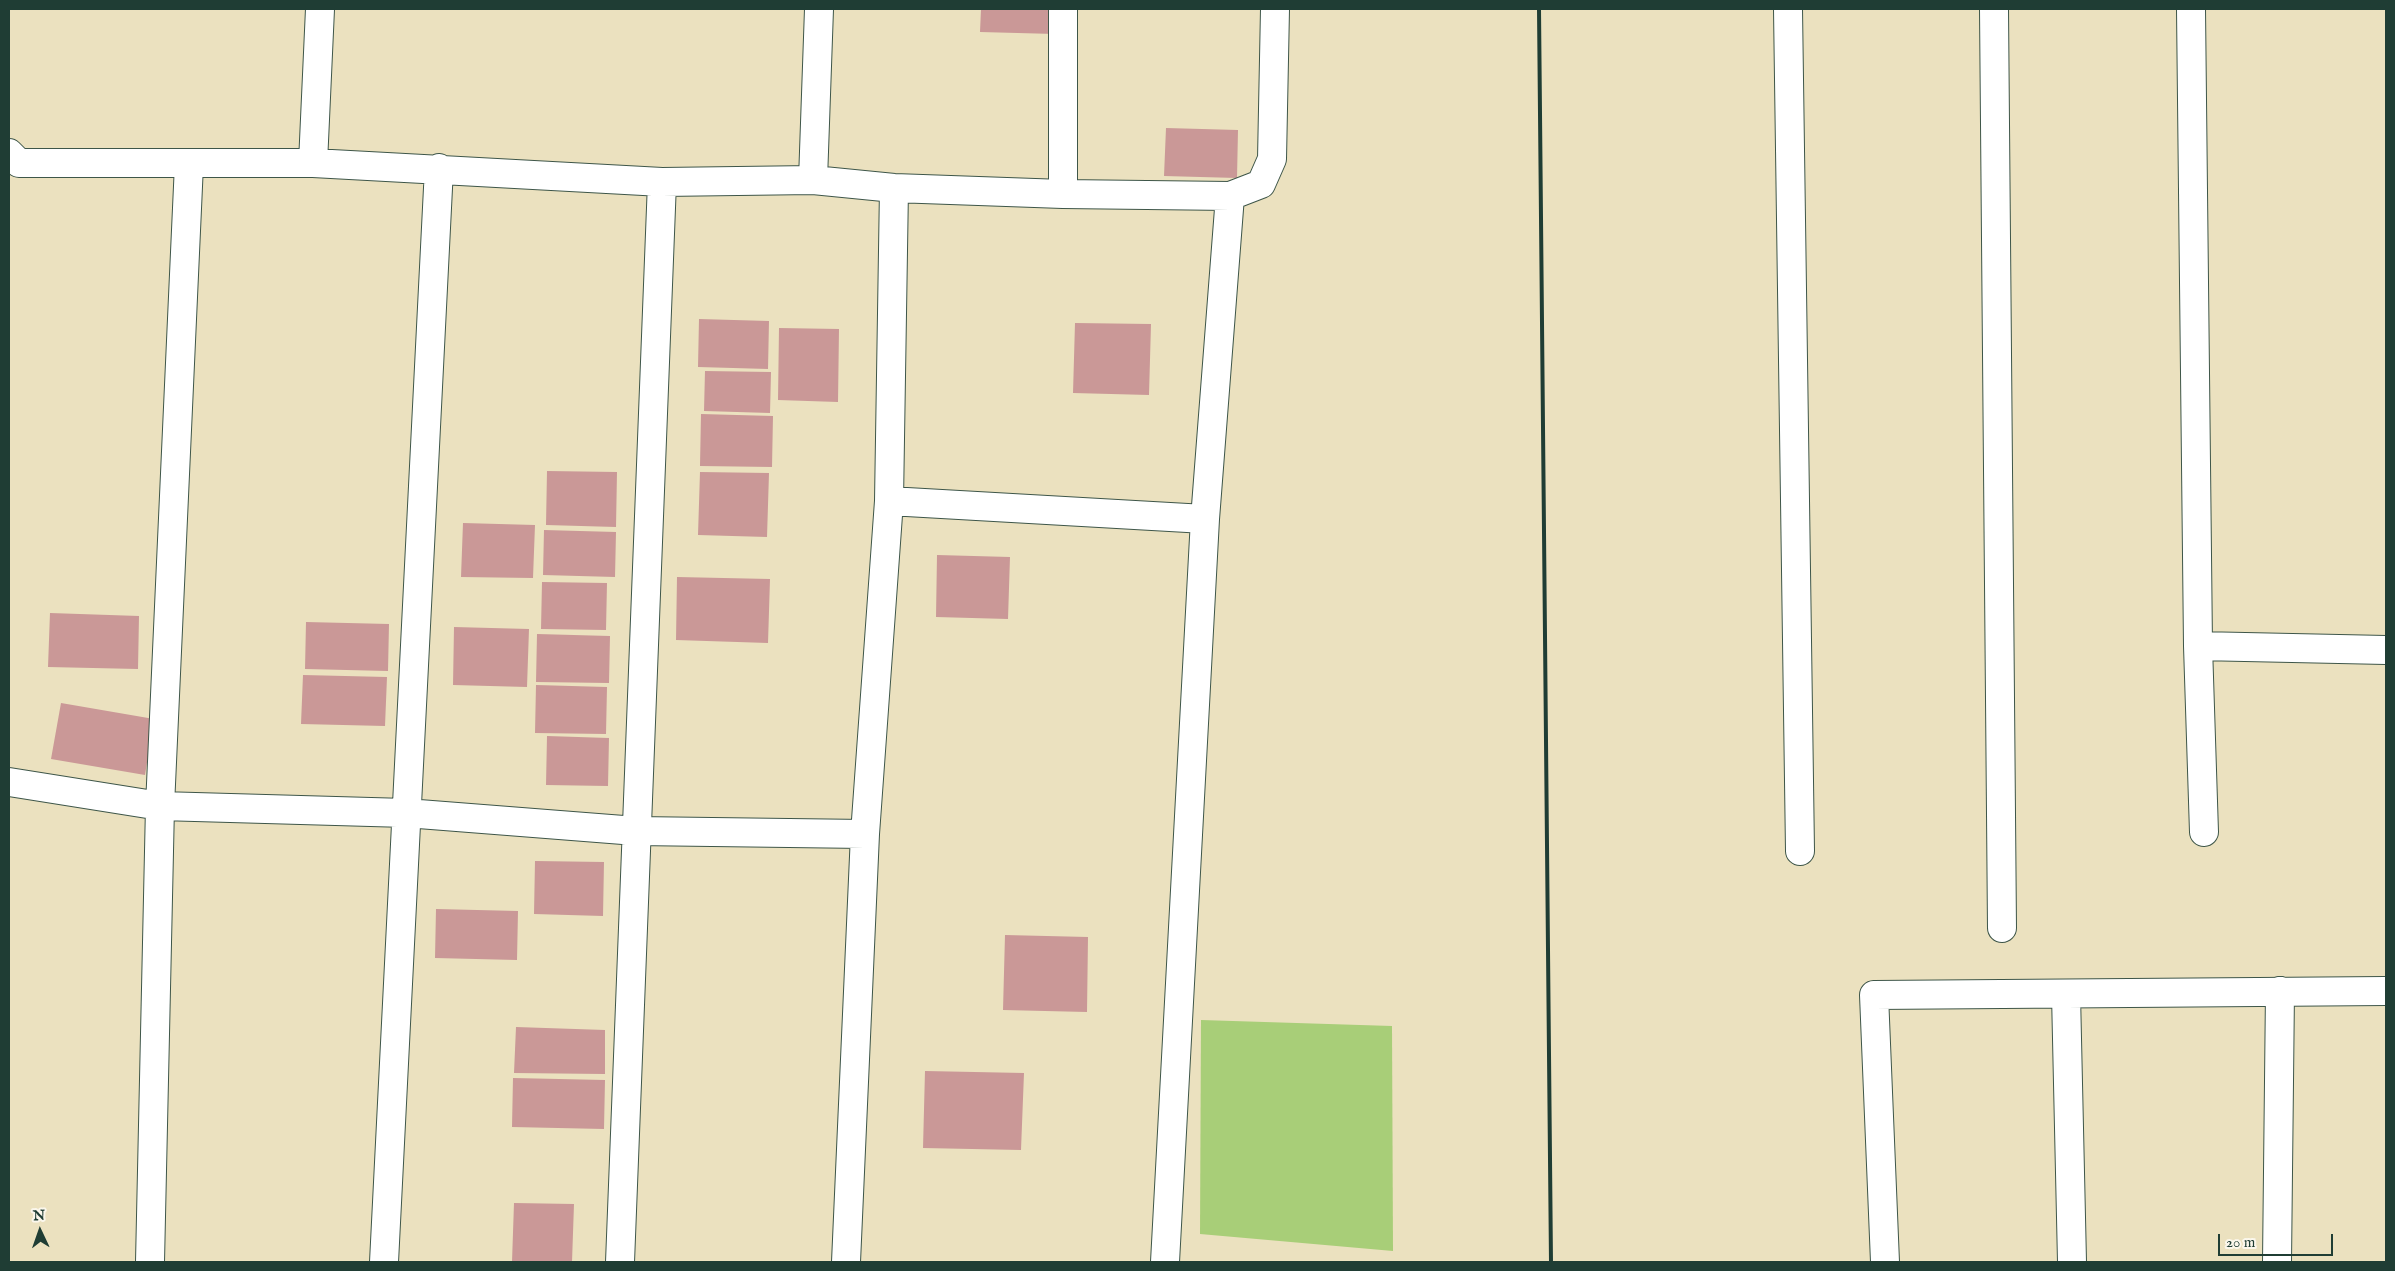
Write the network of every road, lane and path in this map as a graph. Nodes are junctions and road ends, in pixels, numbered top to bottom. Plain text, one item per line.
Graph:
1 (320, 9) edge
2 (819, 9) edge
3 (1063, 9) edge
4 (1275, 9) edge
5 (1788, 9) edge
6 (1994, 9) edge
7 (2191, 9) edge
8 (9, 153) edge
9 (313, 163) junction
10 (189, 164) junction
11 (440, 168) junction
12 (813, 180) junction
13 (662, 182) junction
14 (894, 188) junction
15 (1062, 194) junction
16 (1230, 196) junction
17 (889, 500) junction
18 (1205, 519) junction
19 (2198, 646) junction
20 (2386, 650) edge
21 (9, 782) edge
22 (160, 806) junction
23 (406, 813) junction
24 (636, 830) junction
25 (2204, 832) dead end
26 (865, 834) junction
27 (1800, 851) dead end
28 (2002, 928) dead end
29 (2280, 991) junction
30 (2386, 991) edge
31 (2066, 994) junction
32 (150, 1262) edge
33 (384, 1262) edge
34 (620, 1262) edge
35 (846, 1262) edge
36 (1165, 1262) edge
37 (1886, 1262) edge
38 (2072, 1262) edge
39 (2277, 1262) edge

1 - 9 street
2 - 12 street
3 - 15 street
4 - 16 street
5 - 27 street
6 - 28 street
7 - 19 street
8 - 10 street
9 - 10 street
9 - 11 street
10 - 22 street
11 - 13 street
11 - 23 street
12 - 13 street
12 - 14 street
13 - 24 street
14 - 15 street
14 - 17 street
15 - 16 street
16 - 18 street
17 - 18 street
17 - 26 street
18 - 36 street
19 - 20 street
19 - 25 street
21 - 22 street
22 - 23 street
22 - 32 street
23 - 24 street
23 - 33 street
24 - 26 street
24 - 34 street
26 - 35 street
29 - 30 street
29 - 31 street
29 - 39 street
31 - 37 street
31 - 38 street

